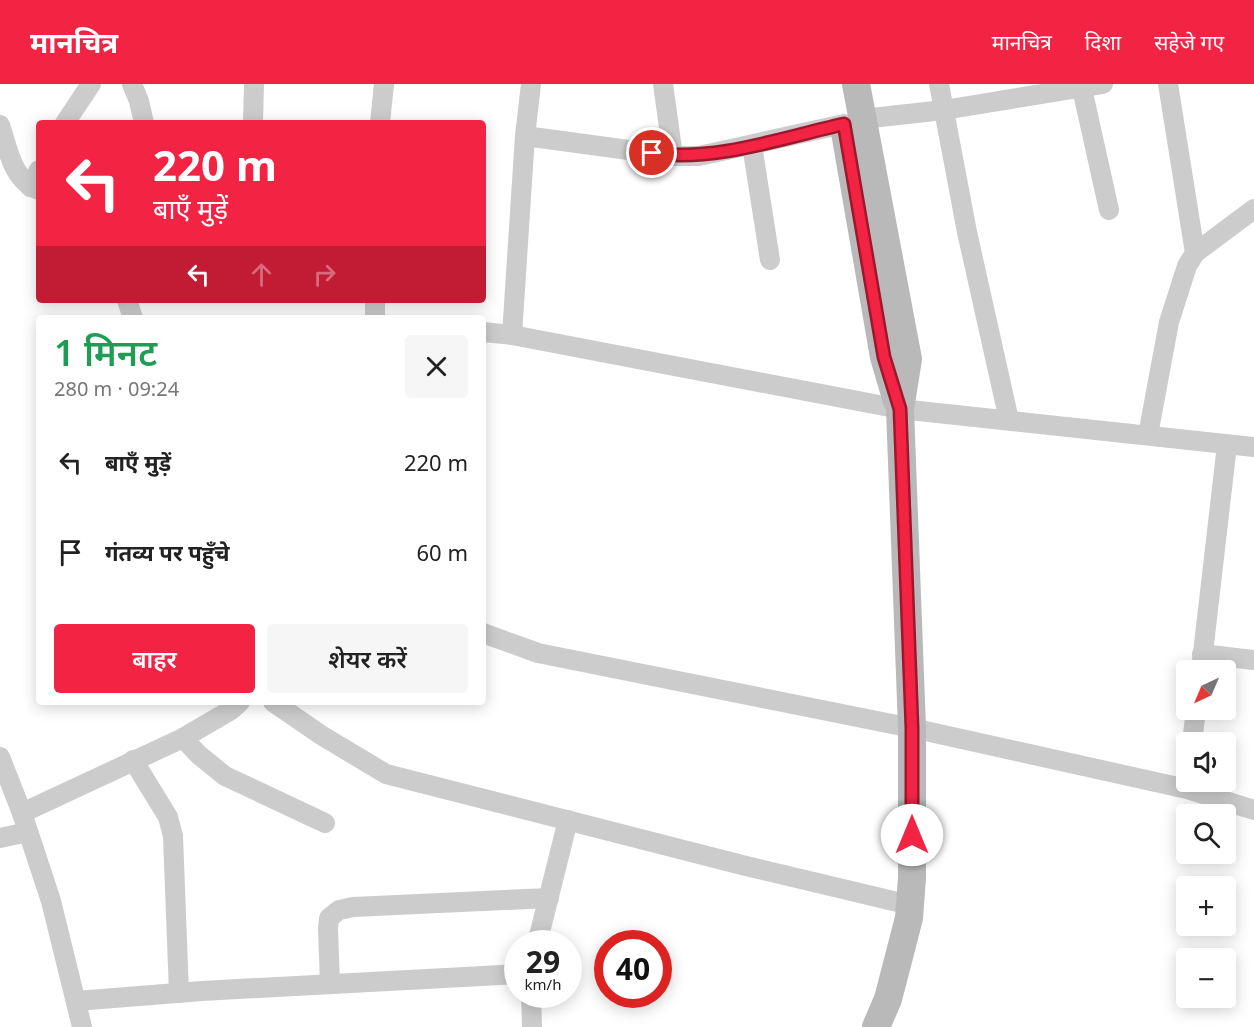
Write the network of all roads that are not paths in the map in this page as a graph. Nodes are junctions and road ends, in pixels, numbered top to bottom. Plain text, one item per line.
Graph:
1 (91, 84) edge
2 (132, 84) edge
3 (254, 84) edge
4 (384, 84) edge
5 (531, 84) edge
6 (663, 84) edge
7 (837, 84) edge
8 (856, 84) edge
9 (939, 84) edge
10 (1103, 84) edge
11 (1168, 84) edge
12 (1081, 86) edge
13 (944, 110) junction
14 (67, 120) edge
15 (143, 120) edge
16 (253, 120) edge
17 (380, 120) edge
18 (853, 122) junction
19 (0, 124) edge
20 (525, 136) junction
21 (752, 146) junction
22 (673, 156) junction
23 (36, 182) edge
24 (1254, 209) edge
25 (1109, 210) dead end
26 (1195, 253) junction
27 (770, 261) dead end
28 (486, 332) edge
29 (512, 335) junction
30 (900, 409) junction
31 (1009, 420) junction
32 (1148, 435) junction
33 (1227, 445) junction
34 (1254, 447) edge
35 (486, 634) edge
36 (1202, 660) edge
37 (1254, 660) edge
38 (1236, 661) edge
39 (237, 705) edge
40 (277, 705) edge
41 (912, 728) junction
42 (183, 738) junction
43 (0, 757) edge
44 (133, 760) junction
45 (1176, 783) edge
46 (1206, 792) edge
47 (1254, 810) edge
48 (22, 813) junction
49 (568, 820) junction
50 (325, 824) dead end
51 (28, 832) junction
52 (0, 838) edge
53 (549, 898) junction
54 (910, 904) junction
55 (541, 930) edge
56 (504, 975) edge
57 (330, 984) junction
58 (179, 993) junction
59 (76, 1000) junction
60 (531, 1008) edge
61 (82, 1027) edge
62 (532, 1027) edge
63 (876, 1027) edge

1 - 14 street
2 - 15 street
3 - 16 street
4 - 17 street
5 - 20 street
6 - 22 street
7 - 18 street
8 - 18 street
9 - 13 street
10 - 12 street
11 - 26 street
12 - 13 street
12 - 25 street
13 - 18 street
13 - 31 street
18 - 21 street
18 - 30 street
19 - 23 street
20 - 22 street
20 - 29 street
21 - 22 street
21 - 27 street
24 - 26 street
26 - 32 street
28 - 29 street
29 - 30 street
30 - 31 street
30 - 41 street
31 - 32 street
32 - 33 street
33 - 34 street
33 - 36 street
35 - 41 street
37 - 38 street
39 - 42 street
40 - 49 street
41 - 45 street
41 - 54 street
42 - 44 street
42 - 50 street
43 - 48 street
44 - 48 street
44 - 58 street
46 - 47 street
48 - 51 street
49 - 53 street
49 - 54 street
51 - 52 street
51 - 59 street
53 - 55 street
53 - 57 street
54 - 63 street
56 - 57 street
57 - 58 street
58 - 59 street
59 - 61 street
60 - 62 street

